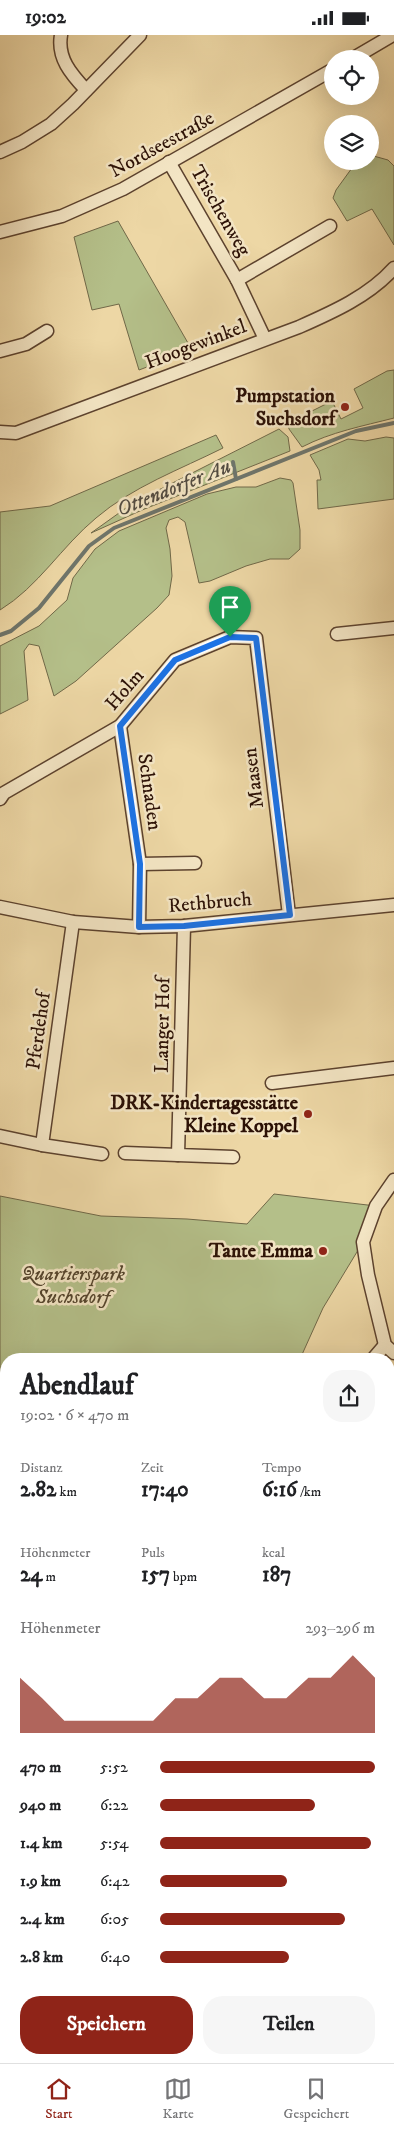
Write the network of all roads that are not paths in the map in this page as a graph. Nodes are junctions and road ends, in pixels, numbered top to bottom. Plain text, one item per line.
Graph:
1 (61, 35) edge
2 (140, 35) edge
3 (391, 40) edge
4 (370, 50) edge
5 (324, 75) edge
6 (86, 90) junction
7 (0, 152) edge
8 (169, 162) junction
9 (330, 225) dead end
10 (0, 232) edge
11 (394, 268) edge
12 (237, 279) junction
13 (47, 331) dead end
14 (265, 339) junction
15 (0, 351) edge
16 (0, 432) edge
17 (394, 628) edge
18 (336, 634) dead end
19 (256, 638) joint
20 (120, 726) junction
21 (0, 799) edge
22 (195, 863) dead end
23 (140, 864) junction
24 (394, 905) edge
25 (0, 907) edge
26 (290, 915) junction
27 (73, 923) junction
28 (184, 926) junction
29 (139, 927) junction
30 (394, 1068) edge
31 (272, 1083) dead end
32 (0, 1136) edge
33 (42, 1145) junction
34 (125, 1153) dead end
35 (102, 1154) dead end
36 (178, 1155) junction
37 (233, 1157) dead end
38 (393, 1183) edge
39 (390, 1349) edge

1 - 6 street
2 - 6 street
3 - 4 street
5 - 8 street, Nordseestraße
6 - 7 street
8 - 10 street, Nordseestraße
8 - 12 street, Trischenweg
9 - 12 street, Trischenweg
11 - 14 street, Hoogewinkel
12 - 14 street, Trischenweg
13 - 15 street
14 - 16 street, Hoogewinkel
17 - 18 street
19 - 20 street, Holm
19 - 26 street, Maasen
20 - 21 street, Holm
20 - 23 street, Schnaden
22 - 23 street
23 - 29 street, Schnaden
24 - 26 street, Rethbruch
25 - 27 street, Rethbruch
26 - 28 street, Rethbruch
27 - 29 street, Rethbruch
27 - 33 street, Pferdehof
28 - 29 street, Rethbruch
28 - 36 street, Langer Hof
30 - 31 street
32 - 33 street
33 - 35 street
34 - 36 street
36 - 37 street
38 - 39 street

